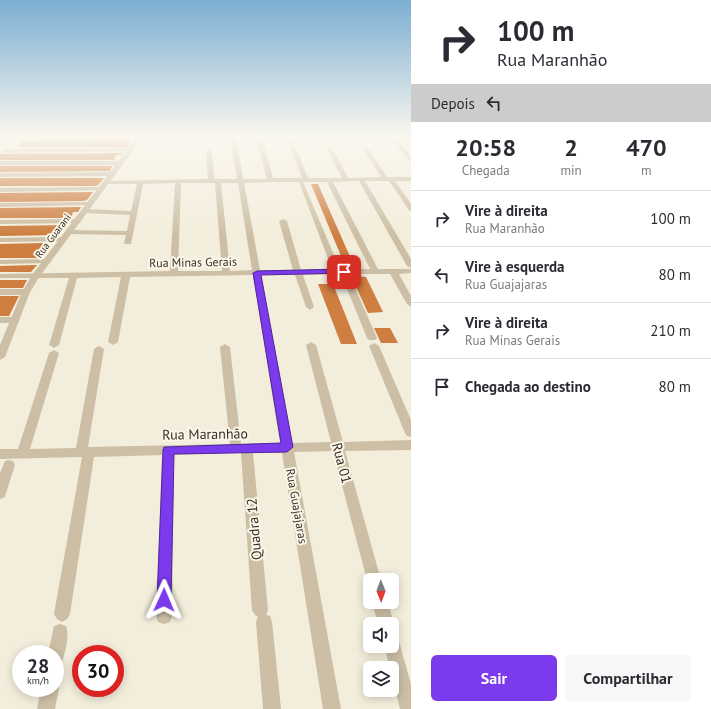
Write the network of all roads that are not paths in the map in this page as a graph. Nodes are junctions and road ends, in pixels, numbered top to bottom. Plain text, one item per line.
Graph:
1 (115, 170) edge
2 (213, 170) edge
3 (239, 170) edge
4 (268, 170) edge
5 (300, 170) edge
6 (341, 170) edge
7 (381, 170) edge
8 (112, 174) junction
9 (0, 175) edge
10 (411, 179) edge
11 (346, 180) junction
12 (215, 181) junction
13 (241, 181) junction
14 (271, 181) junction
15 (389, 181) junction
16 (140, 182) junction
17 (178, 182) junction
18 (304, 182) junction
19 (330, 182) dead end
20 (362, 182) dead end
21 (103, 185) junction
22 (0, 190) edge
23 (89, 204) junction
24 (0, 205) edge
25 (411, 209) edge
26 (84, 211) junction
27 (133, 213) junction
28 (76, 221) junction
29 (283, 221) dead end
30 (0, 222) edge
31 (69, 232) junction
32 (129, 233) junction
33 (62, 239) junction
34 (0, 240) edge
35 (128, 242) dead end
36 (46, 261) junction
37 (0, 262) edge
38 (411, 266) edge
39 (375, 271) junction
40 (393, 271) junction
41 (411, 271) edge
42 (298, 272) junction
43 (340, 272) junction
44 (226, 273) junction
45 (257, 273) junction
46 (126, 274) junction
47 (174, 274) junction
48 (36, 275) junction
49 (74, 275) junction
50 (0, 276) edge
51 (0, 292) edge
52 (26, 292) junction
53 (411, 304) edge
54 (310, 307) dead end
55 (0, 320) edge
56 (15, 320) junction
57 (113, 342) dead end
58 (311, 345) dead end
59 (224, 347) dead end
60 (99, 349) dead end
61 (1, 354) edge
62 (411, 433) edge
63 (411, 445) edge
64 (338, 446) junction
65 (287, 447) junction
66 (241, 448) junction
67 (168, 450) junction
68 (85, 452) junction
69 (23, 453) junction
70 (0, 454) edge
71 (9, 465) dead end
72 (0, 493) edge
73 (372, 573) edge
74 (62, 614) dead end
75 (164, 616) dead end
76 (60, 632) dead end
77 (58, 645) edge
78 (394, 653) edge
79 (48, 697) edge
80 (46, 709) edge
81 (272, 709) edge
82 (332, 709) edge
83 (409, 709) edge

1 - 8 street, Rua Guarani
2 - 12 street
3 - 13 street, Rua Guajajaras
4 - 14 street
5 - 18 street
6 - 11 street
7 - 15 street
8 - 9 street
8 - 21 street, Rua Guarani
10 - 15 street
11 - 15 street
11 - 18 street
12 - 13 street
12 - 17 street
12 - 44 street
13 - 14 street
13 - 45 street, Rua Guajajaras
14 - 18 street
15 - 25 street
16 - 17 street
16 - 21 street
16 - 27 street
17 - 47 street
18 - 43 street
19 - 39 street
20 - 38 street
21 - 22 street
21 - 23 street, Rua Guarani
23 - 24 street
23 - 26 street, Rua Guarani
26 - 27 street
26 - 28 street, Rua Guarani
27 - 32 street
28 - 30 street
28 - 31 street, Rua Guarani
29 - 42 street
31 - 32 street
31 - 33 street, Rua Guarani
32 - 35 street
33 - 34 street
33 - 36 street, Rua Guarani
36 - 37 street
36 - 48 street, Rua Guarani
39 - 40 street, Rua Minas Gerais
39 - 43 street, Rua Minas Gerais
40 - 41 street, Rua Minas Gerais
40 - 53 street
42 - 43 street, Rua Minas Gerais
42 - 45 street, Rua Minas Gerais
42 - 54 street
43 - 62 street
44 - 45 street, Rua Minas Gerais
44 - 47 street, Rua Minas Gerais
45 - 65 street, Rua Guajajaras
46 - 47 street, Rua Minas Gerais
46 - 49 street, Rua Minas Gerais
46 - 57 street
48 - 49 street, Rua Minas Gerais
48 - 50 street, Rua Minas Gerais
48 - 52 street, Rua Guarani
49 - 69 street
51 - 52 street
52 - 56 street, Rua Guarani
55 - 56 street
56 - 61 street, Rua Guarani
58 - 64 street, Rua 01
59 - 66 street, Quadra 12
60 - 68 street
63 - 64 street, Rua Maranhão
64 - 65 street, Rua Maranhão
64 - 73 street, Rua 01
65 - 66 street, Rua Maranhão
65 - 82 street, Rua Guajajaras
66 - 67 street, Rua Maranhão
66 - 81 street, Quadra 12
67 - 68 street, Rua Maranhão
67 - 75 street
68 - 69 street, Rua Maranhão
68 - 74 street
69 - 70 street, Rua Maranhão
71 - 72 street
76 - 77 street
78 - 83 street
79 - 80 street

